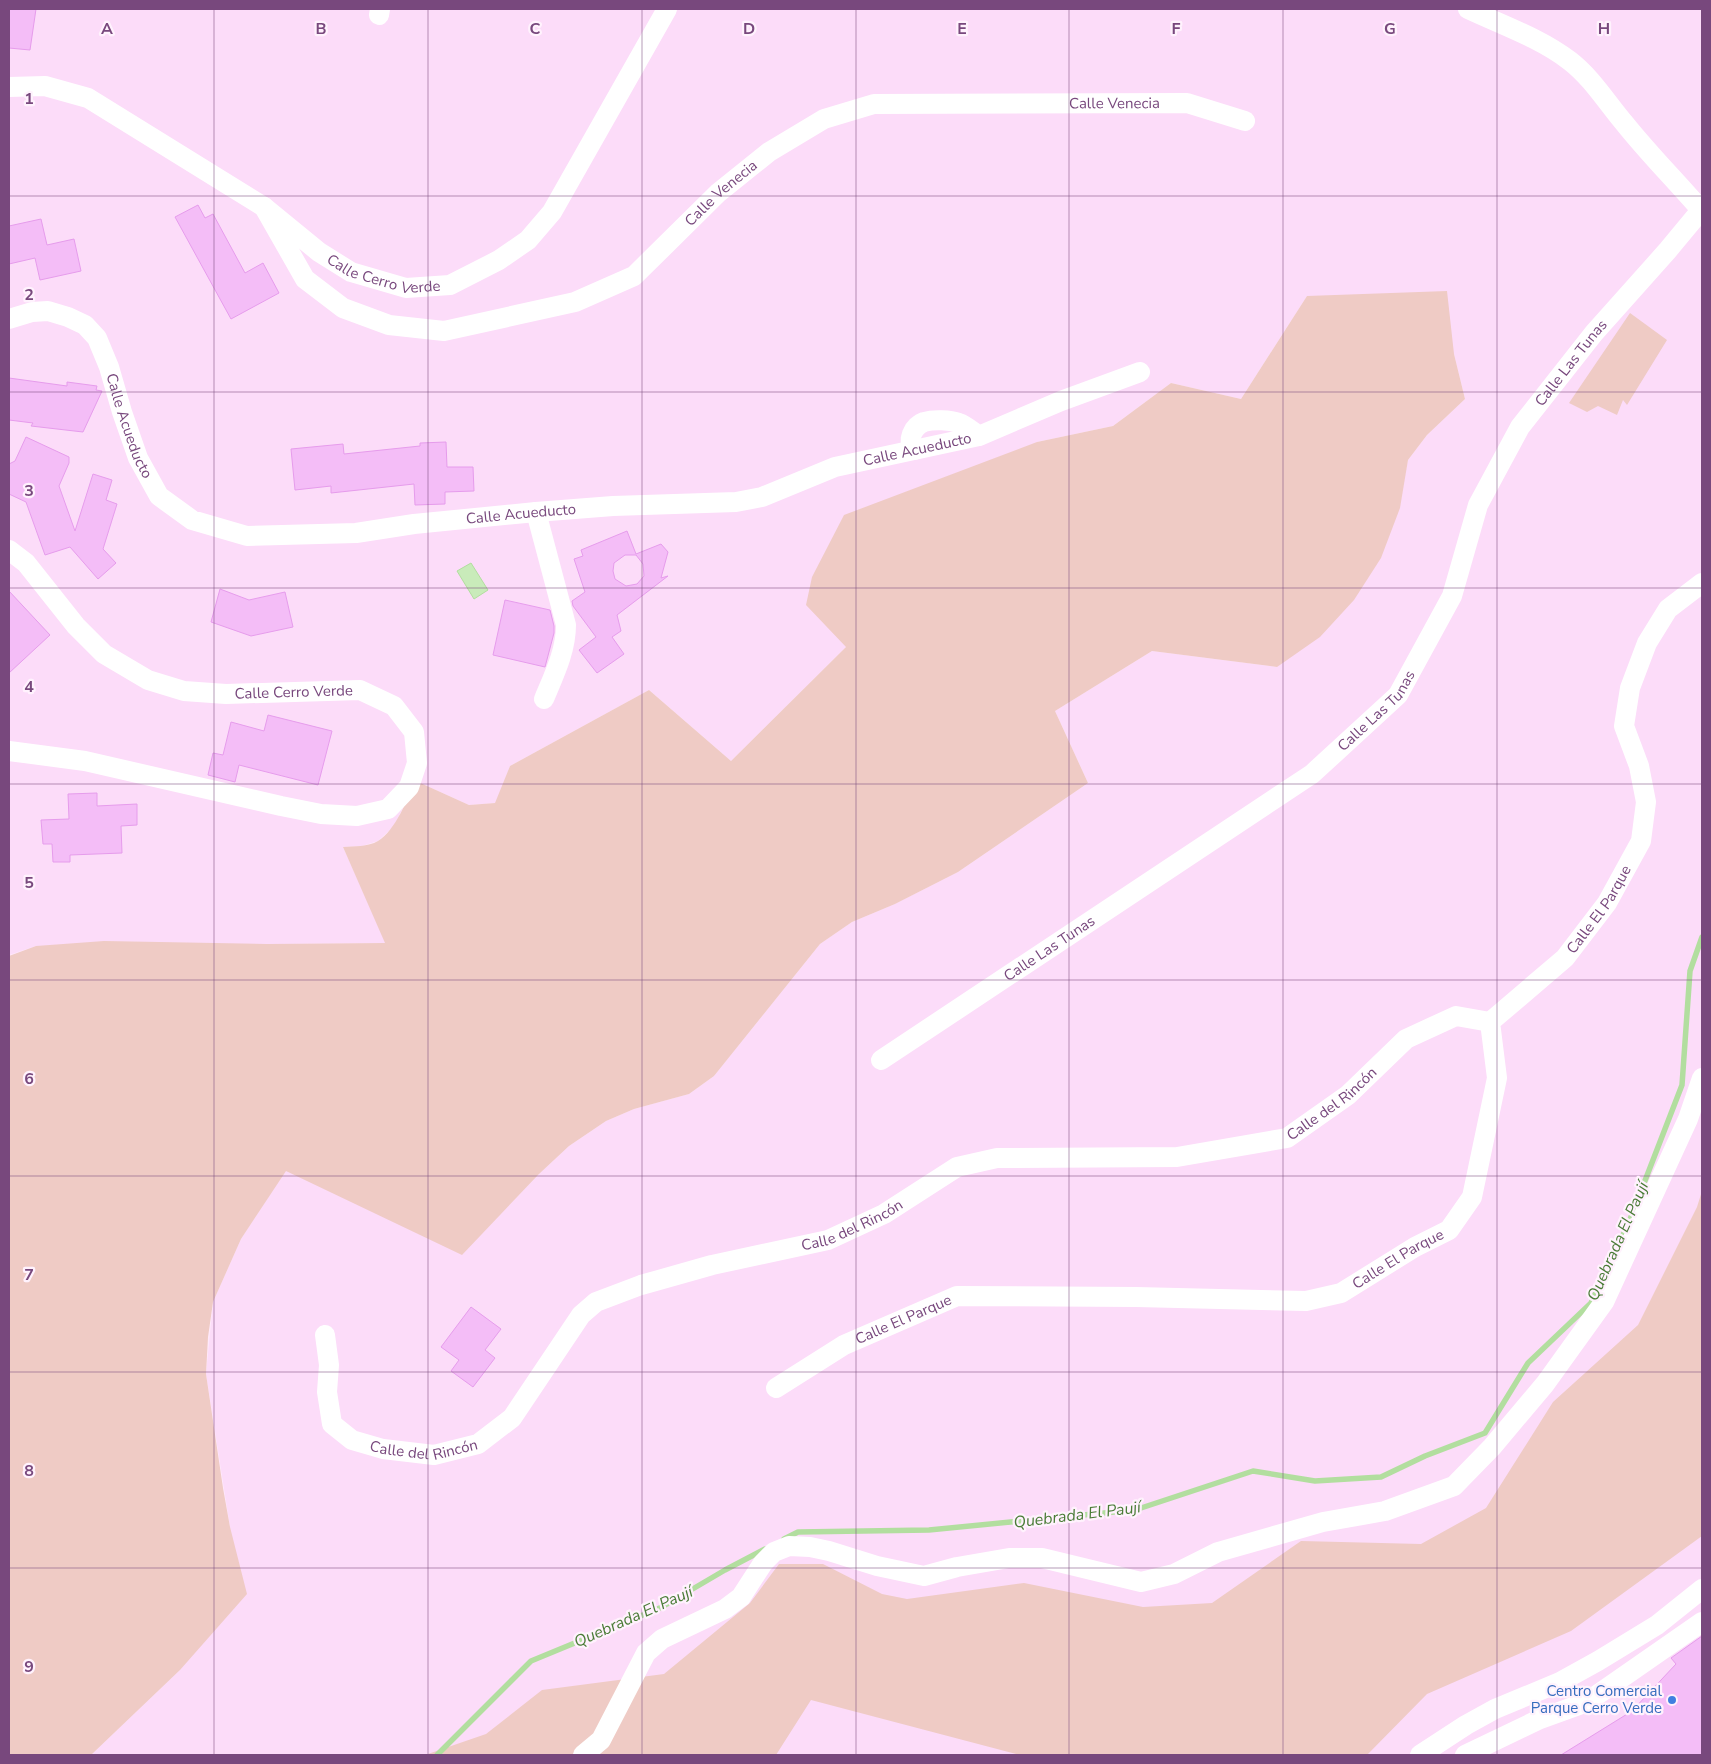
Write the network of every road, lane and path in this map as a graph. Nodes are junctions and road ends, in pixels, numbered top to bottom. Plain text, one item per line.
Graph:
1 (667, 9) edge
2 (1468, 9) edge
3 (9, 87) edge
4 (1246, 121) dead end
5 (264, 207) junction
6 (1702, 209) edge
7 (9, 319) edge
8 (1140, 372) dead end
9 (536, 512) junction
10 (9, 550) edge
11 (1702, 583) edge
12 (544, 700) dead end
13 (9, 751) edge
14 (1490, 1022) junction
15 (881, 1060) dead end
16 (1702, 1078) edge
17 (325, 1335) dead end
18 (776, 1388) dead end
19 (1702, 1589) edge
20 (1702, 1622) edge
21 (1527, 1696) junction
22 (1540, 1719) junction
23 (583, 1755) edge
24 (1420, 1755) edge
25 (1465, 1755) edge

1 - 5 street, Calle Cerro Verde
2 - 6 street
3 - 5 street, Calle Cerro Verde
4 - 5 street, Calle Venecia
6 - 15 street, Calle Las Tunas
7 - 9 street, Calle Acueducto
8 - 9 street, Calle Acueducto
9 - 12 street
10 - 13 street, Calle Cerro Verde
11 - 14 street, Calle El Parque
14 - 17 street, Calle del Rincón
14 - 18 street, Calle El Parque
16 - 23 street
19 - 21 street
20 - 22 street
21 - 22 street
21 - 24 street
22 - 25 street

